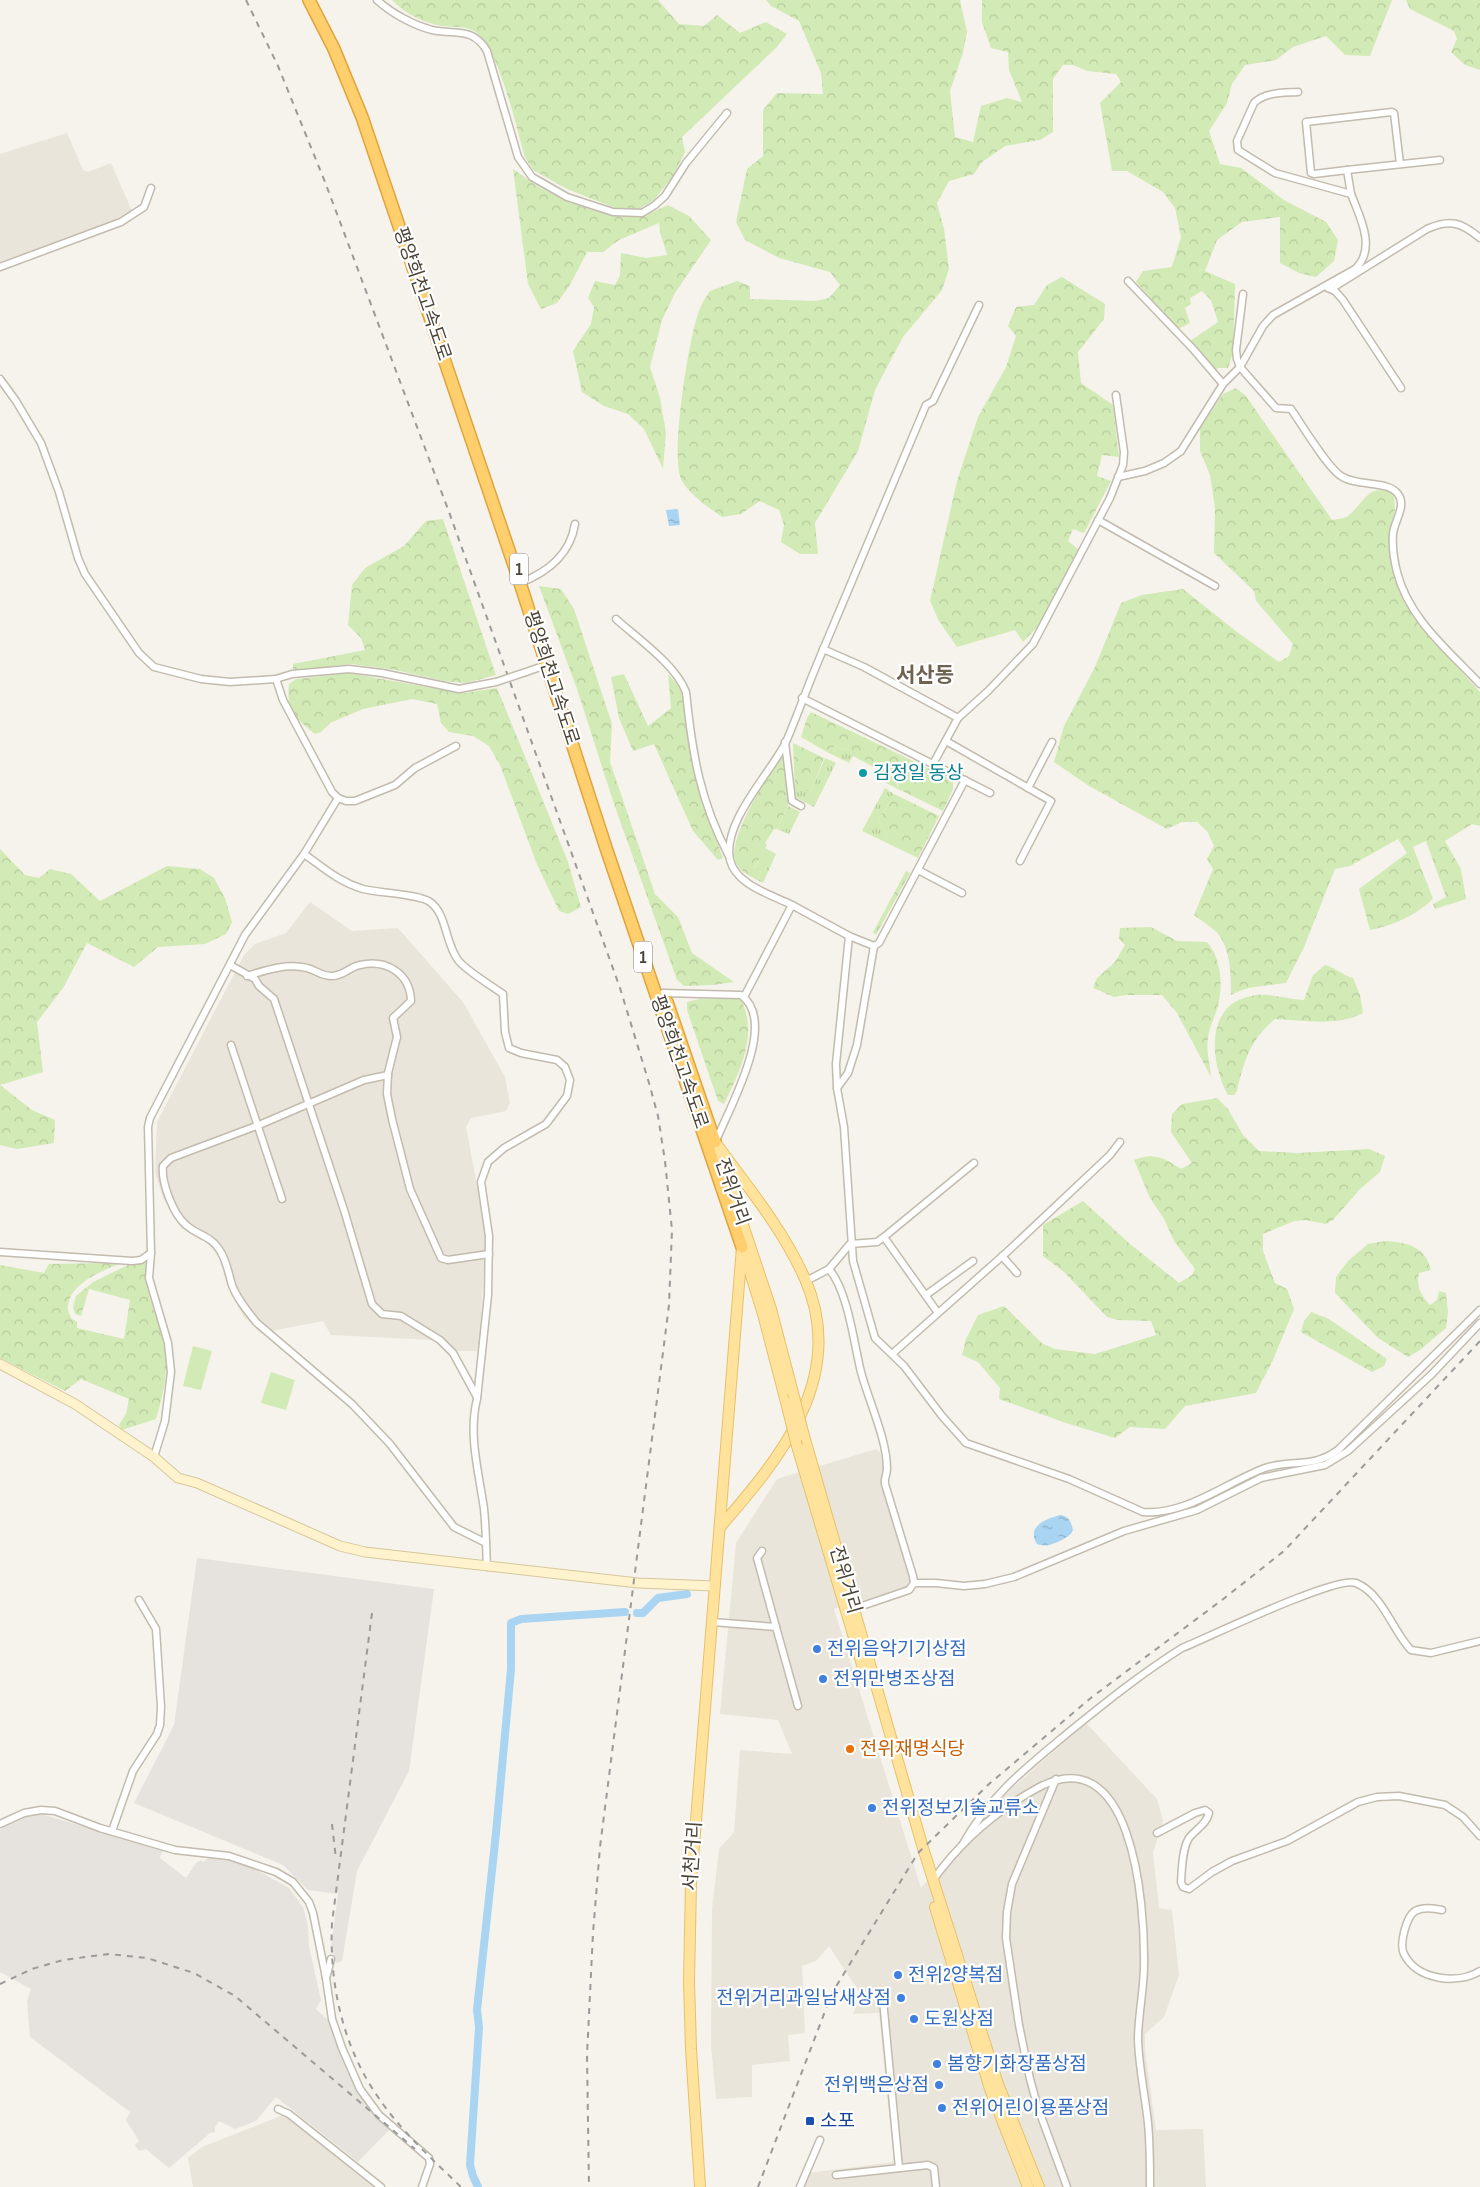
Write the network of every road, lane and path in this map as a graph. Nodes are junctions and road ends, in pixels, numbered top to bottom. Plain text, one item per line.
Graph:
1 (309, 0) edge
2 (314, 0) edge
3 (377, 0) edge
4 (1298, 92) dead end
5 (727, 113) dead end
6 (1440, 160) dead end
7 (1400, 164) junction
8 (1347, 170) junction
9 (151, 188) dead end
10 (1351, 194) junction
11 (1480, 238) edge
12 (0, 267) edge
13 (1128, 281) dead end
14 (1328, 288) junction
15 (1243, 294) dead end
16 (979, 305) dead end
17 (1240, 367) junction
18 (0, 378) edge
19 (1223, 384) junction
20 (1400, 388) dead end
21 (1116, 395) dead end
22 (1118, 477) junction
23 (1098, 520) junction
24 (575, 524) dead end
25 (522, 582) junction
26 (1215, 586) dead end
27 (616, 619) dead end
28 (823, 649) junction
29 (548, 665) junction
30 (276, 679) junction
31 (1480, 684) edge
32 (802, 698) junction
33 (958, 718) junction
34 (946, 741) junction
35 (785, 742) junction
36 (1052, 742) dead end
37 (456, 746) dead end
38 (933, 764) junction
39 (965, 780) junction
40 (1028, 788) junction
41 (990, 793) dead end
42 (338, 798) junction
43 (801, 806) dead end
44 (304, 854) junction
45 (730, 859) junction
46 (1020, 861) dead end
47 (918, 870) junction
48 (962, 894) dead end
49 (792, 905) junction
50 (849, 936) junction
51 (874, 946) junction
52 (230, 965) junction
53 (247, 976) junction
54 (664, 993) junction
55 (744, 997) junction
56 (231, 1045) dead end
57 (388, 1075) junction
58 (838, 1088) junction
59 (308, 1104) junction
60 (259, 1125) junction
61 (715, 1142) junction
62 (1120, 1142) dead end
63 (974, 1163) dead end
64 (282, 1199) dead end
65 (884, 1237) junction
66 (850, 1244) junction
67 (742, 1248) junction
68 (0, 1252) edge
69 (151, 1253) junction
70 (489, 1254) junction
71 (1002, 1256) junction
72 (973, 1260) dead end
73 (829, 1269) junction
74 (1017, 1273) dead end
75 (806, 1281) junction
76 (926, 1295) junction
77 (1480, 1310) edge
78 (938, 1313) junction
79 (1480, 1324) edge
80 (892, 1354) junction
81 (0, 1364) edge
82 (478, 1398) junction
83 (154, 1457) junction
84 (1143, 1512) junction
85 (1146, 1525) junction
86 (721, 1526) junction
87 (486, 1543) junction
88 (762, 1550) dead end
89 (487, 1566) junction
90 (914, 1583) junction
91 (715, 1586) junction
92 (139, 1600) dead end
93 (853, 1609) junction
94 (712, 1622) junction
95 (776, 1627) junction
96 (1480, 1641) edge
97 (798, 1706) dead end
98 (1056, 1779) junction
99 (0, 1824) edge
100 (112, 1831) junction
101 (1157, 1833) dead end
102 (1480, 1836) edge
103 (963, 1844) junction
104 (933, 1880) junction
105 (1442, 1910) dead end
106 (331, 1959) dead end
107 (1480, 1971) edge
108 (326, 1978) junction
109 (882, 2000) dead end
110 (278, 2109) dead end
111 (820, 2140) dead end
112 (899, 2168) junction
113 (836, 2175) dead end
114 (381, 2187) edge
115 (422, 2187) edge
116 (700, 2187) edge
117 (800, 2187) edge
118 (936, 2187) edge
119 (1028, 2187) edge
120 (1039, 2187) edge
121 (1067, 2187) edge
122 (1150, 2187) edge

1 - 25 highway, 평양희천고속도로 / 1
2 - 25 highway, 평양희천고속도로 / 1
3 - 5 street
4 - 10 street
6 - 7 street
7 - 8 street
7 - 8 street
8 - 10 street
9 - 12 street
10 - 14 street
11 - 14 street
13 - 19 street
14 - 17 street
14 - 20 street
15 - 17 street
16 - 28 street
17 - 19 street
17 - 31 street
18 - 30 street
19 - 22 street
21 - 22 street
22 - 23 street
23 - 26 street
23 - 33 street
24 - 25 street
25 - 29 highway, 평양희천고속도로 / 1
27 - 45 street
28 - 32 street
28 - 33 street
29 - 30 street, bridge
29 - 54 highway, 평양희천고속도로 / 1
29 - 67 highway, 평양희천고속도로 / 1
30 - 42 street
32 - 35 street
32 - 38 street
33 - 34 street
34 - 38 street
34 - 40 street
35 - 43 street
35 - 45 street
36 - 40 street
37 - 42 street
38 - 39 street
39 - 41 street
39 - 47 street
40 - 46 street
42 - 44 street
44 - 52 street
44 - 70 street
45 - 49 street
47 - 48 street
47 - 51 street
49 - 50 street
49 - 55 street
50 - 51 street
50 - 58 street
51 - 58 street
52 - 53 street
52 - 69 street
53 - 57 street
53 - 59 street
54 - 55 street
54 - 61 highway, 평양희천고속도로 / 1
55 - 61 street
56 - 60 street
57 - 59 street
57 - 70 street
58 - 66 street
59 - 60 street
59 - 82 street
60 - 64 street
60 - 87 street
61 - 75 main road
61 - 93 main road, 전위거리 / 1, bridge
62 - 71 street
63 - 65 street
65 - 66 street
65 - 76 street
66 - 73 street
66 - 80 street
67 - 86 main road, 서천거리
67 - 119 main road, 전위거리 / 1, bridge
68 - 69 street
69 - 83 street
70 - 82 street
71 - 74 street
71 - 78 street
72 - 76 street
73 - 75 street
73 - 90 street
75 - 86 main road
76 - 78 street
77 - 84 street
78 - 80 street
79 - 85 street
80 - 84 street
81 - 83 street
82 - 87 street
83 - 89 street
84 - 85 street
85 - 90 street
86 - 91 main road, 서천거리
87 - 89 street
88 - 95 street
89 - 91 street
90 - 93 street
91 - 94 main road, 서천거리
92 - 100 street
93 - 104 main road, 전위거리 / 1
94 - 95 street
94 - 116 main road, 서천거리
95 - 97 street
96 - 103 street
98 - 103 street
98 - 121 street
98 - 122 street
99 - 100 street
100 - 108 street
101 - 102 street
103 - 104 street
104 - 120 main road, 전위거리 / 1
105 - 107 street
106 - 108 street
108 - 115 street
109 - 112 street
110 - 114 street
111 - 117 street
112 - 113 street
112 - 118 street

